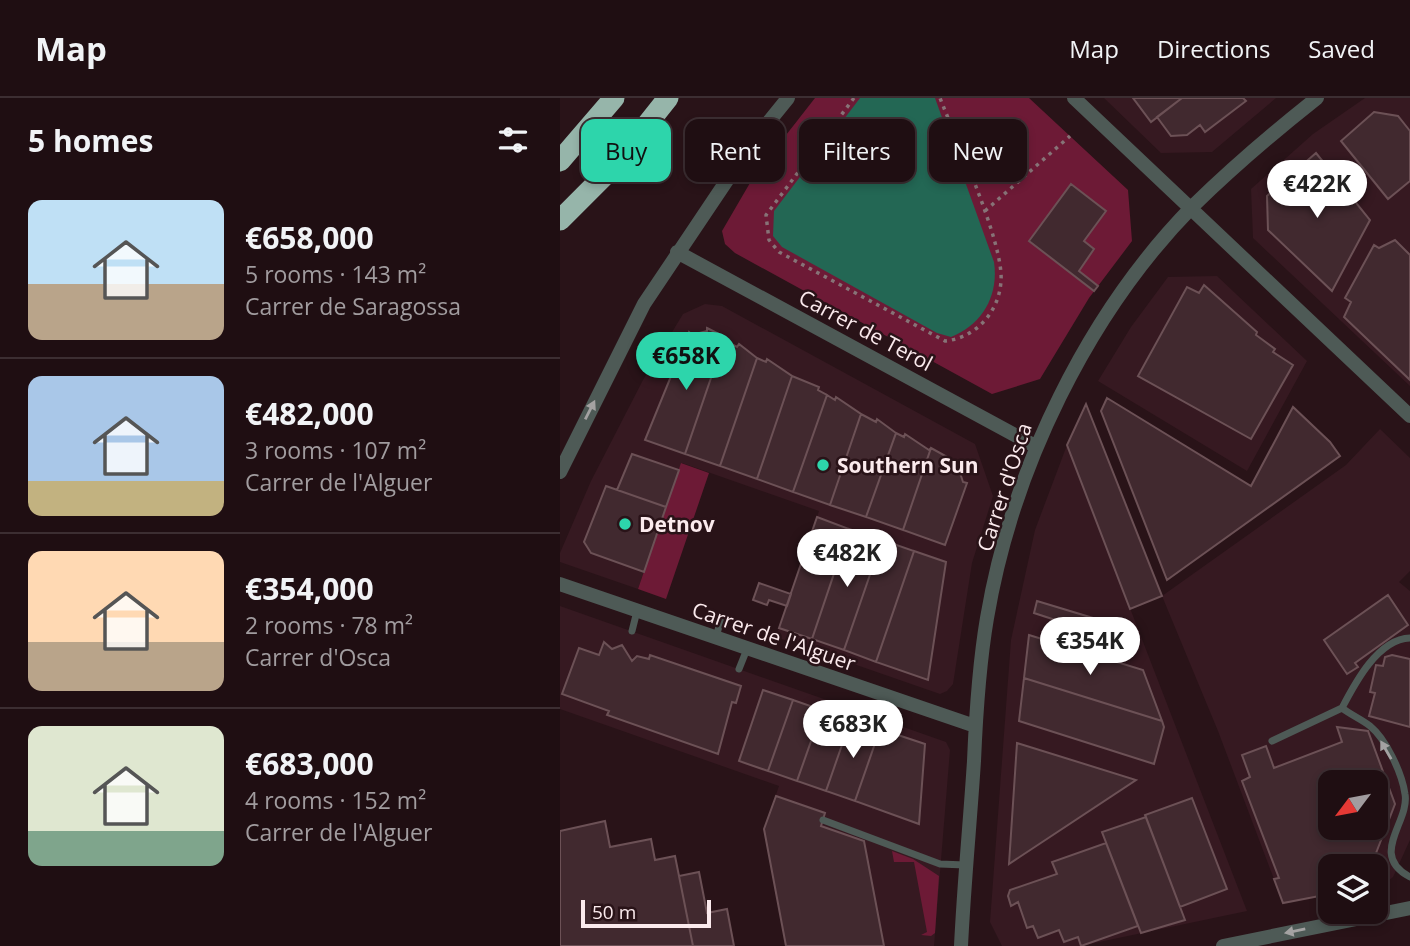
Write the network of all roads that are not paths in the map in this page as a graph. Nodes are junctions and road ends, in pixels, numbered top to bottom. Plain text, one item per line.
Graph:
1 (614, 98) edge
2 (668, 98) edge
3 (788, 98) edge
4 (1074, 98) edge
5 (1317, 98) edge
6 (560, 161) edge
7 (577, 205) junction
8 (1192, 208) junction
9 (560, 220) edge
10 (560, 234) edge
11 (677, 252) junction
12 (1410, 416) edge
13 (1035, 446) junction
14 (560, 472) edge
15 (560, 584) edge
16 (637, 611) junction
17 (721, 618) dead end
18 (632, 631) dead end
19 (1410, 638) edge
20 (716, 639) junction
21 (747, 649) junction
22 (739, 669) dead end
23 (1342, 708) junction
24 (975, 726) junction
25 (1272, 741) dead end
26 (823, 821) dead end
27 (965, 865) junction
28 (1410, 877) edge
29 (1410, 908) edge
30 (961, 946) edge
31 (1223, 946) edge

1 - 6 highway
2 - 7 highway
3 - 11 street
4 - 8 street
5 - 8 street, Carrer d'Osca
7 - 9 highway
7 - 10 highway
8 - 12 street
8 - 13 street, Carrer d'Osca
11 - 13 street, Carrer de Terol
14 -> 11 street
13 - 24 street, Carrer d'Osca
15 - 16 street, Carrer de l'Alguer
16 - 18 lane
16 - 20 street, Carrer de l'Alguer
17 - 20 lane
19 - 23 lane
20 - 21 street, Carrer de l'Alguer
21 - 22 lane
21 - 24 street, Carrer de l'Alguer
23 - 25 lane
28 -> 23 lane
24 - 27 street, Carrer d'Osca
26 - 27 lane
27 - 30 street, Carrer d'Osca
29 -> 31 street

